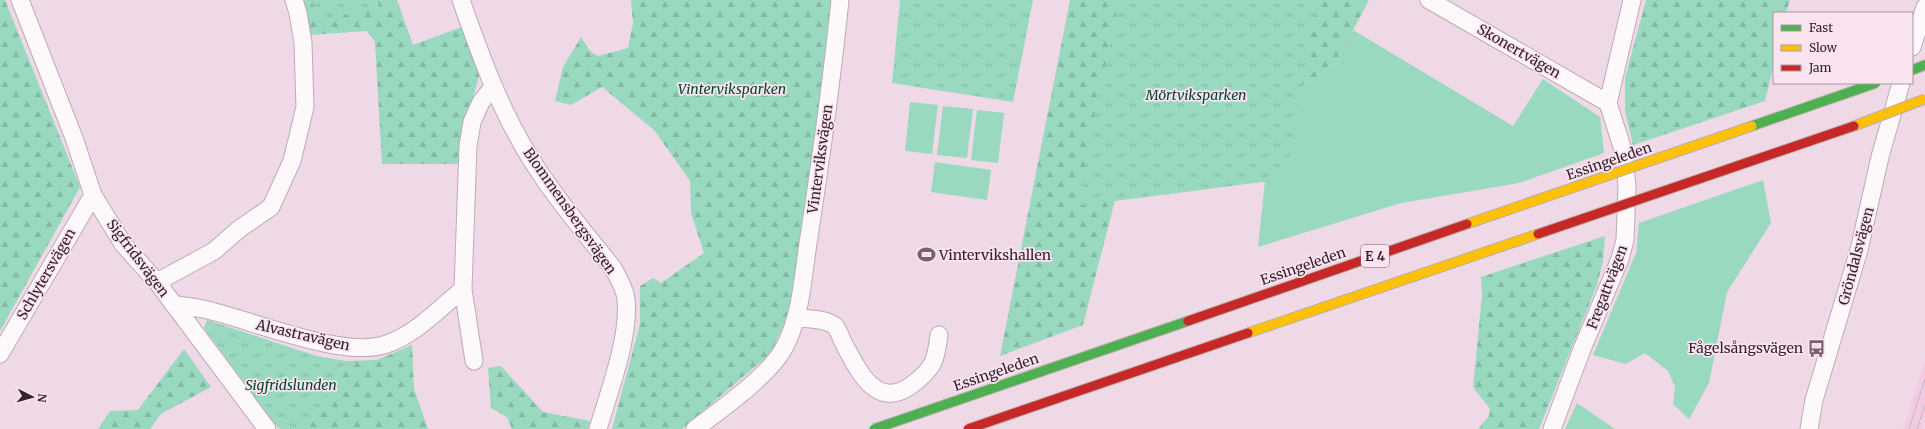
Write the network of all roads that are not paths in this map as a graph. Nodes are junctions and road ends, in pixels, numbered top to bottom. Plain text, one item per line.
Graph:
1 (20, 0) edge
2 (294, 0) edge
3 (461, 0) edge
4 (840, 0) edge
5 (1429, 0) edge
6 (1632, 0) edge
7 (1925, 7) edge
8 (1913, 44) edge
9 (1925, 65) edge
10 (1913, 70) edge
11 (1873, 84) edge
12 (1901, 84) edge
13 (493, 87) junction
14 (1925, 99) edge
15 (1608, 102) junction
16 (93, 195) junction
17 (157, 282) junction
18 (463, 289) junction
19 (173, 304) junction
20 (796, 318) junction
21 (939, 335) dead end
22 (0, 354) edge
23 (474, 361) dead end
24 (262, 428) edge
25 (598, 429) edge
26 (695, 429) edge
27 (874, 429) edge
28 (968, 429) edge
29 (1552, 429) edge
30 (1809, 429) edge

1 - 16 street, Sigfridsvägen
2 - 17 street
3 - 13 street, Blommensbergsvägen
4 - 20 street, Vinterviksvägen
5 - 15 street, Skonertvägen
6 - 15 street
7 - 8 street
9 - 10 highway
11 - 27 highway, Essingeleden / E 4, bridge
12 - 30 street, Gröndalsvägen
13 - 18 street
13 - 25 street, Blommensbergsvägen
14 - 28 highway, E 4, bridge
15 - 29 street, Fregattvägen
16 - 17 street, Sigfridsvägen
16 - 22 street, Schlytersvägen
17 - 19 street, Sigfridsvägen
18 - 19 street, Alvastravägen
18 - 23 street
19 - 24 street, Sigfridsvägen
20 - 21 street
20 - 26 street, Vinterviksvägen

